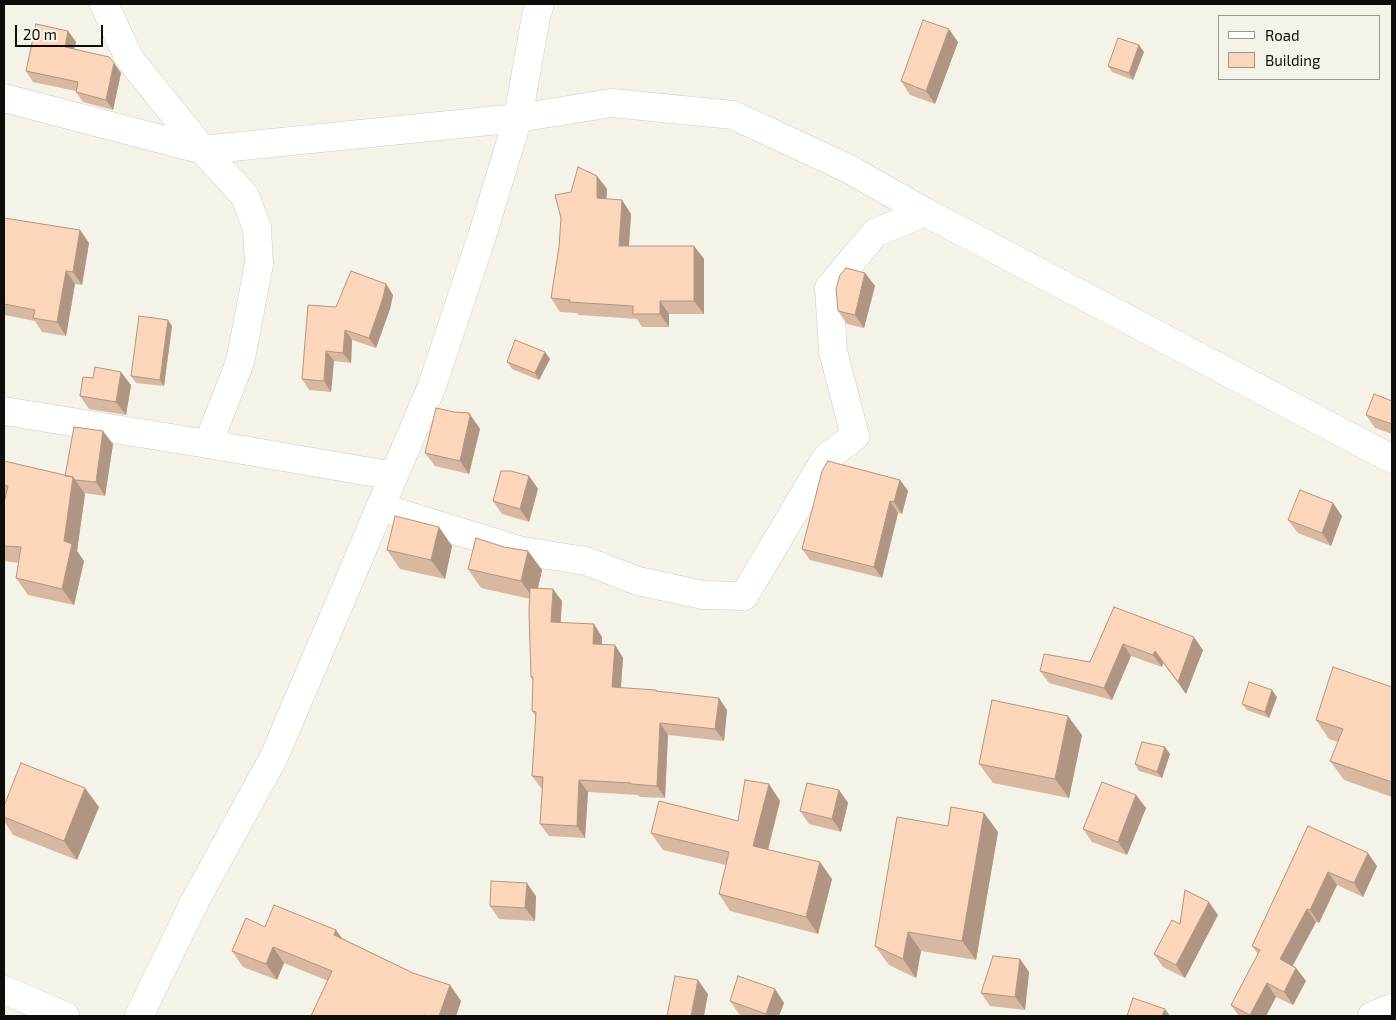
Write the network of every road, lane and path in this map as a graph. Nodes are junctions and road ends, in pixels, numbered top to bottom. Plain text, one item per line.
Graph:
1 (104, 4) edge
2 (540, 4) edge
3 (4, 98) edge
4 (518, 118) junction
5 (204, 150) junction
6 (924, 212) junction
7 (4, 411) edge
8 (208, 444) junction
9 (1392, 459) edge
10 (394, 476) junction
11 (380, 507) junction
12 (4, 990) edge
13 (1392, 1008) edge
14 (65, 1016) edge
15 (139, 1016) edge
16 (1372, 1016) edge

1 - 5 street
2 - 4 street
3 - 5 street
4 - 5 street
4 - 6 street
4 - 10 street
5 - 8 street
6 - 9 street
6 - 11 street
7 - 8 street
8 - 10 street
10 - 11 street
11 - 15 street
12 - 14 street
13 - 16 street

